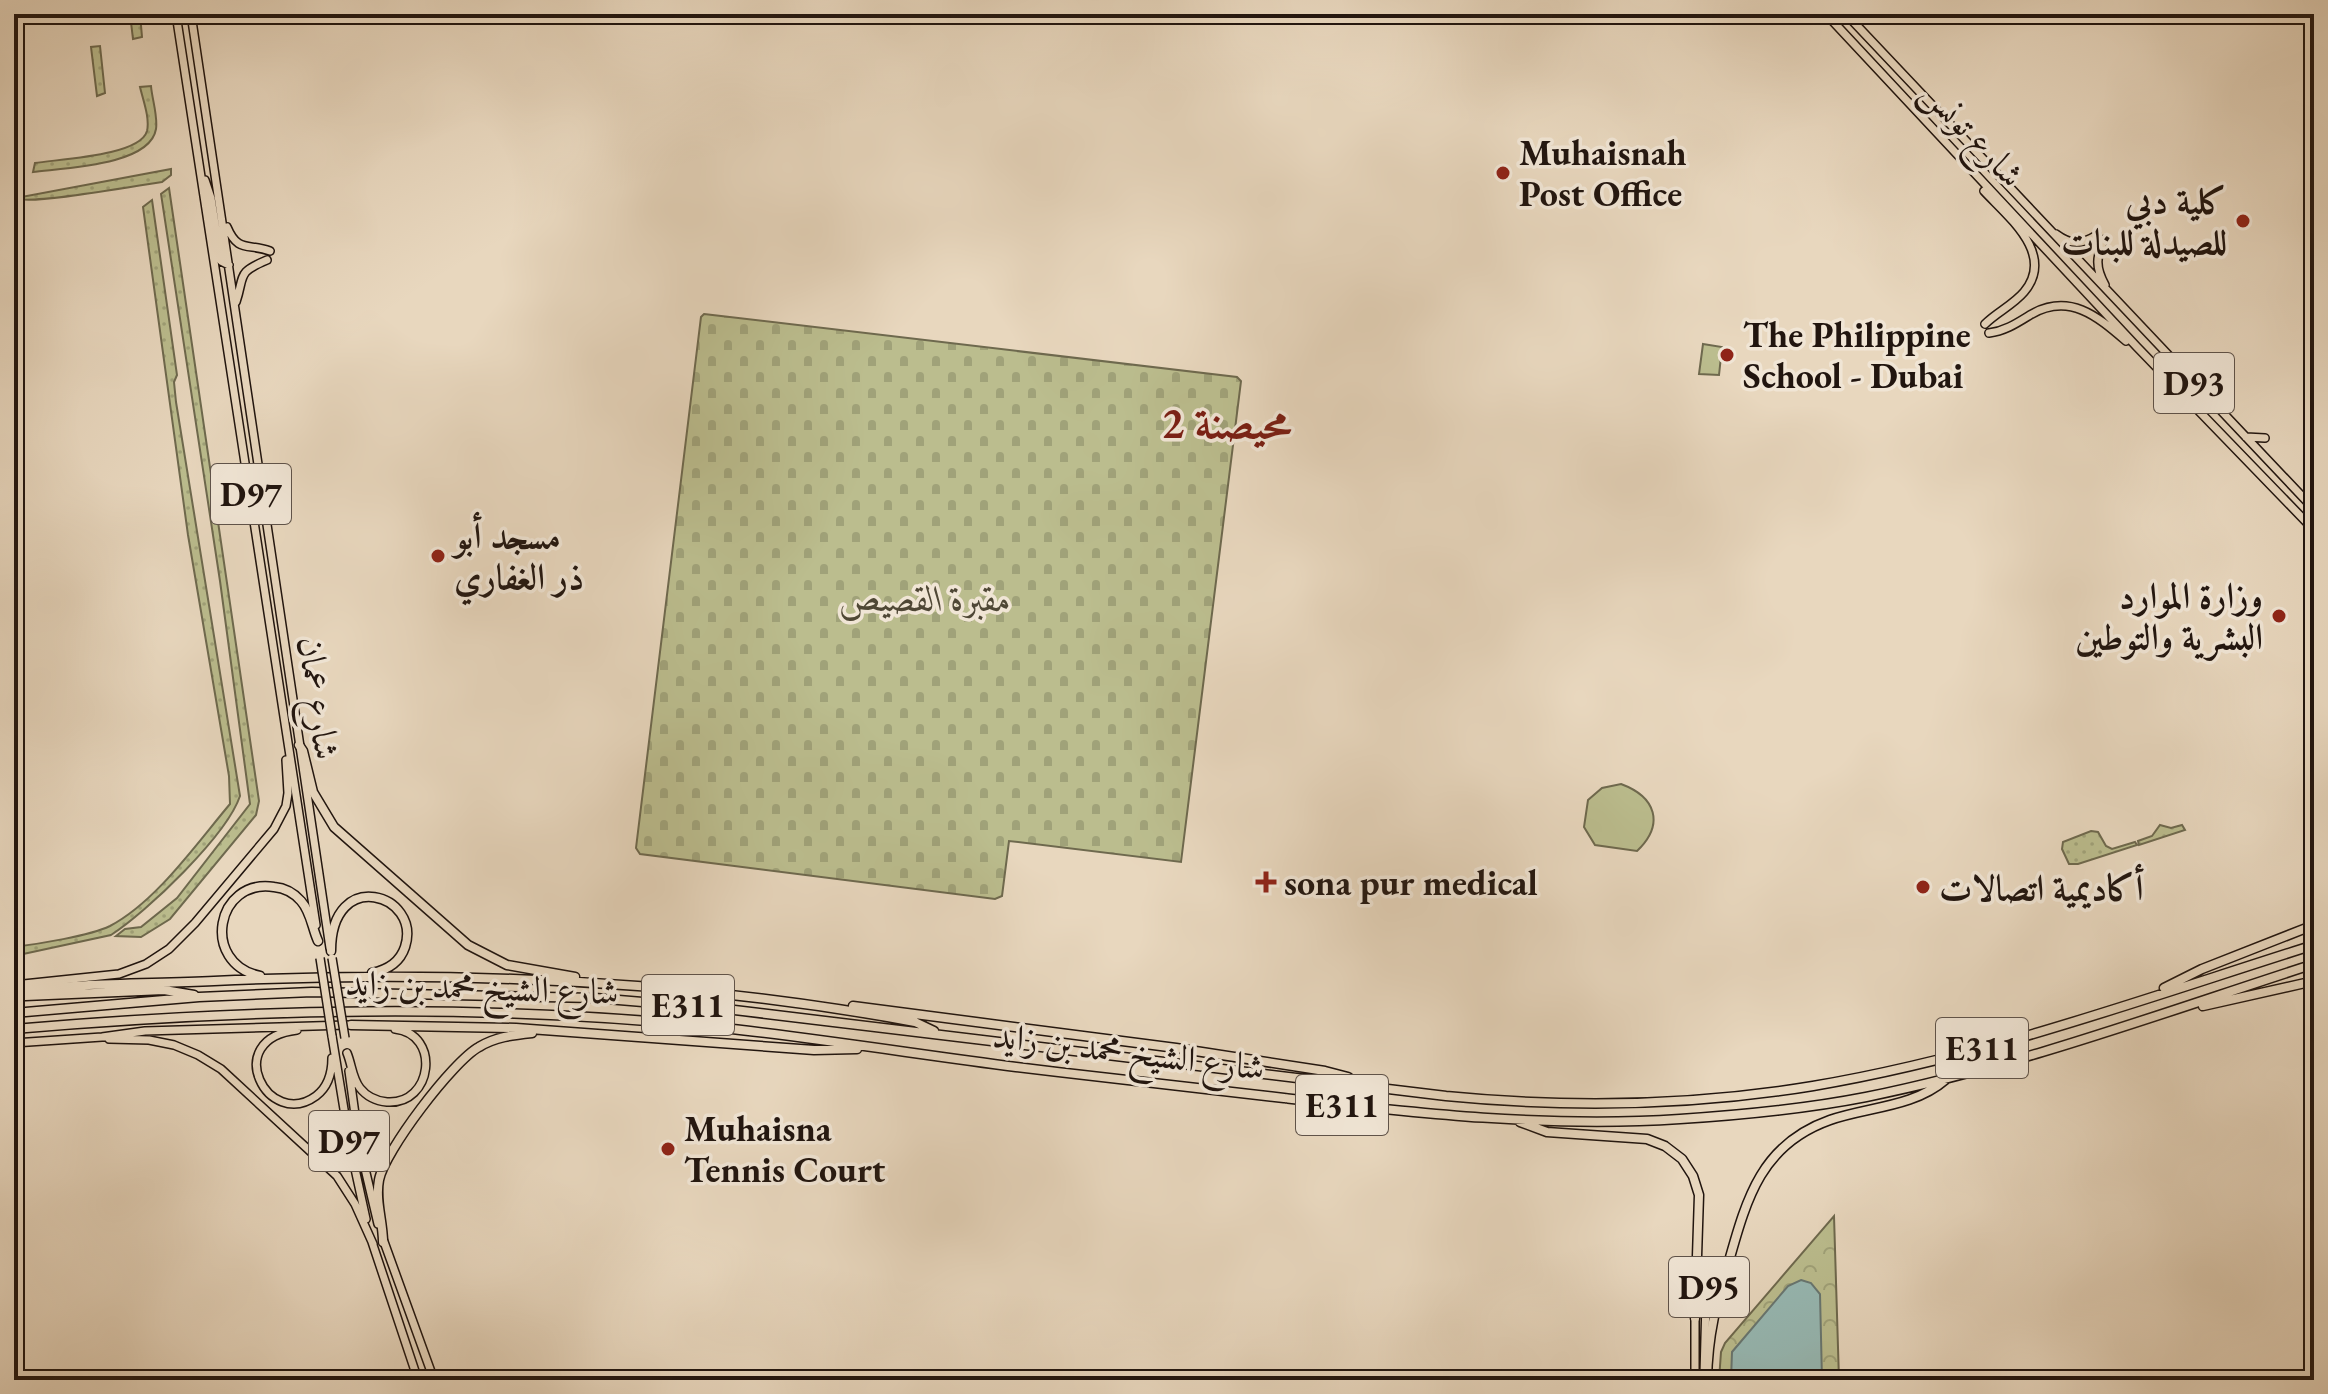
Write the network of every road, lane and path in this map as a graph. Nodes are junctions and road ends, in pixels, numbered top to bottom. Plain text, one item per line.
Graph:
1 (176, 14) edge
2 (191, 14) edge
3 (1826, 14) edge
4 (1846, 14) edge
5 (1967, 166) junction
6 (200, 171) junction
7 (222, 217) junction
8 (2044, 225) junction
9 (270, 251) dead end
10 (267, 260) dead end
11 (229, 265) junction
12 (2112, 297) junction
13 (235, 304) junction
14 (1985, 324) dead end
15 (1989, 333) dead end
16 (2137, 347) junction
17 (2246, 437) junction
18 (2265, 438) dead end
19 (2314, 509) edge
20 (2314, 530) edge
21 (285, 722) junction
22 (299, 745) junction
23 (2314, 925) edge
24 (318, 941) junction
25 (2314, 945) edge
26 (332, 954) junction
27 (2314, 964) edge
28 (357, 976) junction
29 (285, 978) junction
30 (2314, 981) edge
31 (611, 982) junction
32 (14, 991) edge
33 (2150, 996) junction
34 (199, 997) junction
35 (791, 1001) junction
36 (2182, 1008) junction
37 (14, 1013) edge
38 (311, 1025) junction
39 (351, 1025) junction
40 (14, 1029) edge
41 (551, 1032) junction
42 (938, 1034) junction
43 (102, 1037) junction
44 (332, 1038) junction
45 (14, 1043) edge
46 (873, 1047) junction
47 (347, 1053) junction
48 (1947, 1078) junction
49 (1359, 1086) junction
50 (1520, 1122) junction
51 (383, 1242) junction
52 (373, 1244) junction
53 (1695, 1318) junction
54 (418, 1380) edge
55 (434, 1380) edge
56 (1695, 1380) edge
57 (1705, 1380) edge

1 - 6 main road, شارع عمان / D97
2 - 7 main road, شارع عمان / D97
3 - 5 main road, شارع تونس / D93
4 - 8 main road, شارع تونس / D93
5 - 14 main road
5 - 16 main road, شارع تونس / D93
6 - 11 main road
6 - 21 main road, شارع عمان / D97
7 - 9 main road
7 - 11 main road, شارع عمان / D97
8 - 12 main road, شارع تونس / D93
8 - 12 main road
10 - 13 main road
11 - 13 main road, شارع عمان / D97
12 - 17 main road, شارع تونس / D93
13 - 22 main road, شارع عمان / D97
15 - 16 main road
16 - 20 main road, شارع تونس / D93
17 - 18 main road
17 - 19 main road, شارع تونس / D93
21 - 24 main road, شارع عمان / D97
21 - 32 main road
22 - 26 main road, شارع عمان / D97
22 - 31 highway
23 - 33 highway
24 - 29 highway
24 - 44 main road, شارع عمان / D97, bridge
25 - 33 highway, شارع الشيخ محمد بن زايد / E311
26 - 28 highway
26 - 47 main road, شارع عمان / D97, bridge
27 - 36 highway, شارع الشيخ محمد بن زايد / E311
28 - 29 highway
28 - 31 highway
29 - 32 highway
30 - 36 highway
31 - 35 highway
32 - 34 highway
33 - 49 highway, شارع الشيخ محمد بن زايد / E311
34 - 37 highway, شارع الشيخ محمد بن زايد / E311
34 - 42 highway, شارع الشيخ محمد بن زايد / E311
35 - 42 highway
35 - 49 highway
36 - 48 highway, شارع الشيخ محمد بن زايد / E311
38 - 39 main road
38 - 43 main road
38 - 44 main road
39 - 41 highway
39 - 47 main road
40 - 46 highway, شارع الشيخ محمد بن زايد / E311
41 - 46 highway
41 - 51 highway
42 - 49 highway, شارع الشيخ محمد بن زايد / E311
43 - 45 main road
43 - 52 main road
44 - 52 main road, شارع عمان / D97
46 - 50 highway, شارع الشيخ محمد بن زايد / E311
47 - 51 main road, شارع عمان / D97
48 - 50 highway, شارع الشيخ محمد بن زايد / E311
48 - 57 highway
50 - 53 highway
51 - 55 main road, شارع عمان / D97
52 - 54 main road, شارع عمان / D97
53 - 56 main road, D95
53 - 57 main road, D95

